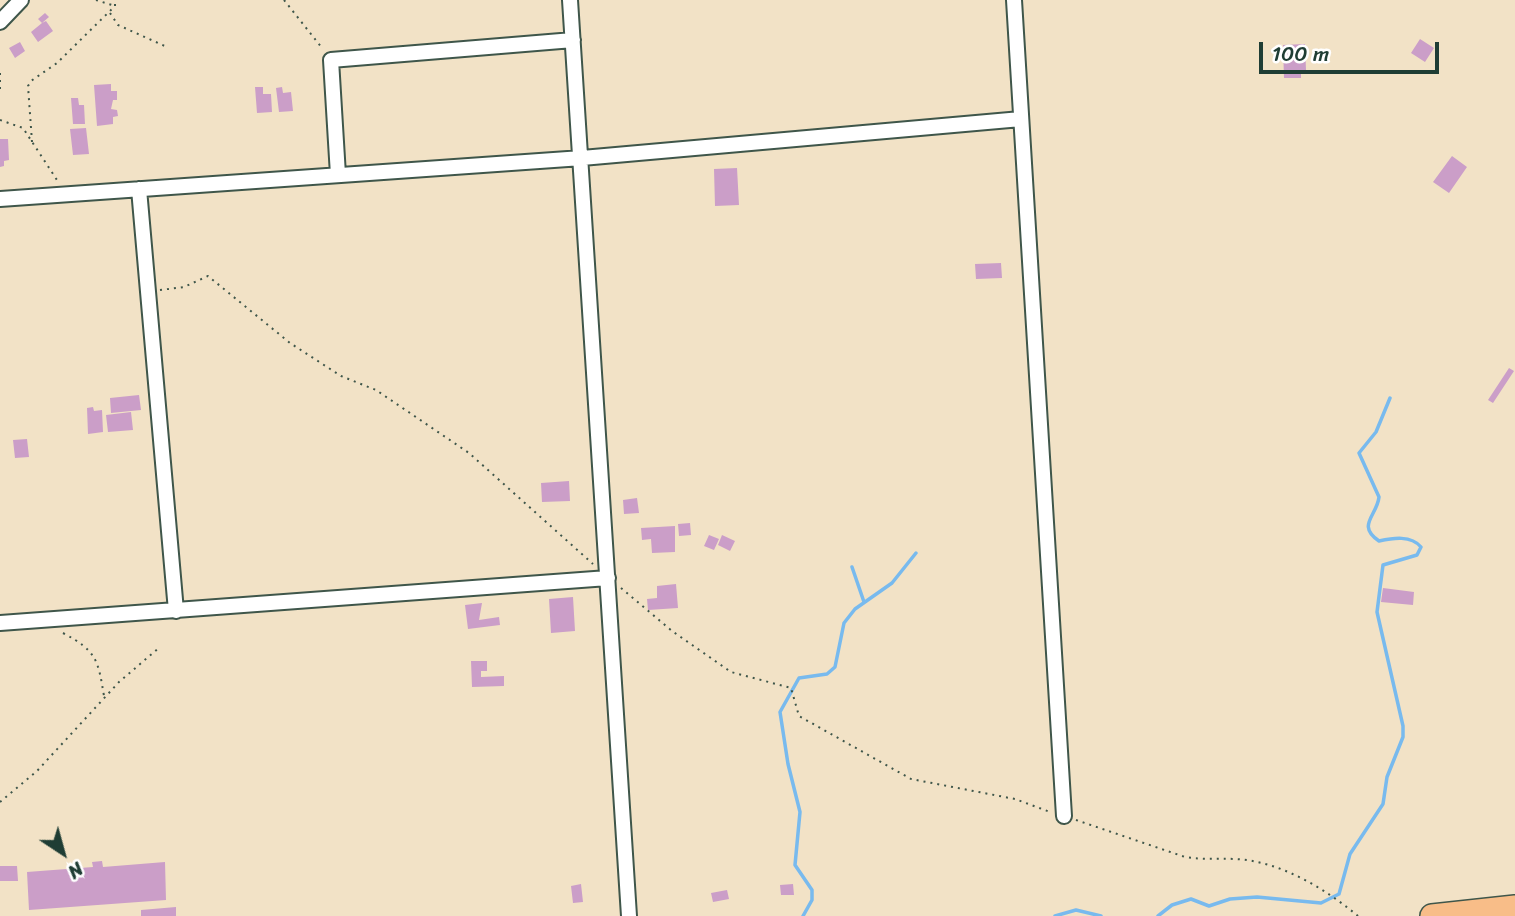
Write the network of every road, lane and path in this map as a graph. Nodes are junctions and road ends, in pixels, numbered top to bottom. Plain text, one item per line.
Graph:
1 (21, 0) edge
2 (96, 0) edge
3 (115, 0) edge
4 (284, 0) edge
5 (570, 0) edge
6 (1014, 0) edge
7 (115, 6) junction
8 (109, 12) junction
9 (0, 23) edge
10 (573, 40) junction
11 (167, 47) dead end
12 (331, 60) junction
13 (0, 74) edge
14 (0, 94) edge
15 (1021, 119) junction
16 (0, 120) edge
17 (33, 142) junction
18 (582, 158) junction
19 (338, 175) junction
20 (139, 189) junction
21 (66, 194) junction
22 (0, 198) edge
23 (148, 291) junction
24 (608, 578) junction
25 (176, 611) junction
26 (0, 623) edge
27 (63, 633) dead end
28 (160, 647) dead end
29 (105, 697) junction
30 (0, 802) edge
31 (1064, 816) junction
32 (1515, 907) edge
33 (629, 916) edge
34 (1358, 916) edge
35 (1433, 916) edge

1 - 9 street
2 - 7 path
3 - 7 path
4 - 12 path
5 - 10 street
6 - 15 street
7 - 8 path
8 - 11 path
8 - 17 path
10 - 12 street
10 - 18 street
12 - 19 street
13 - 14 path
15 - 18 street
15 - 31 street
16 - 17 path
17 - 21 path
18 - 19 street
18 - 24 street
19 - 20 street
20 - 21 street
20 - 23 street
21 - 22 street
23 - 24 path
23 - 25 street
24 - 25 street
24 - 31 path
24 - 33 street
25 - 26 street
27 - 29 path
28 - 29 path
29 - 30 path
31 - 34 path
32 - 35 highway

